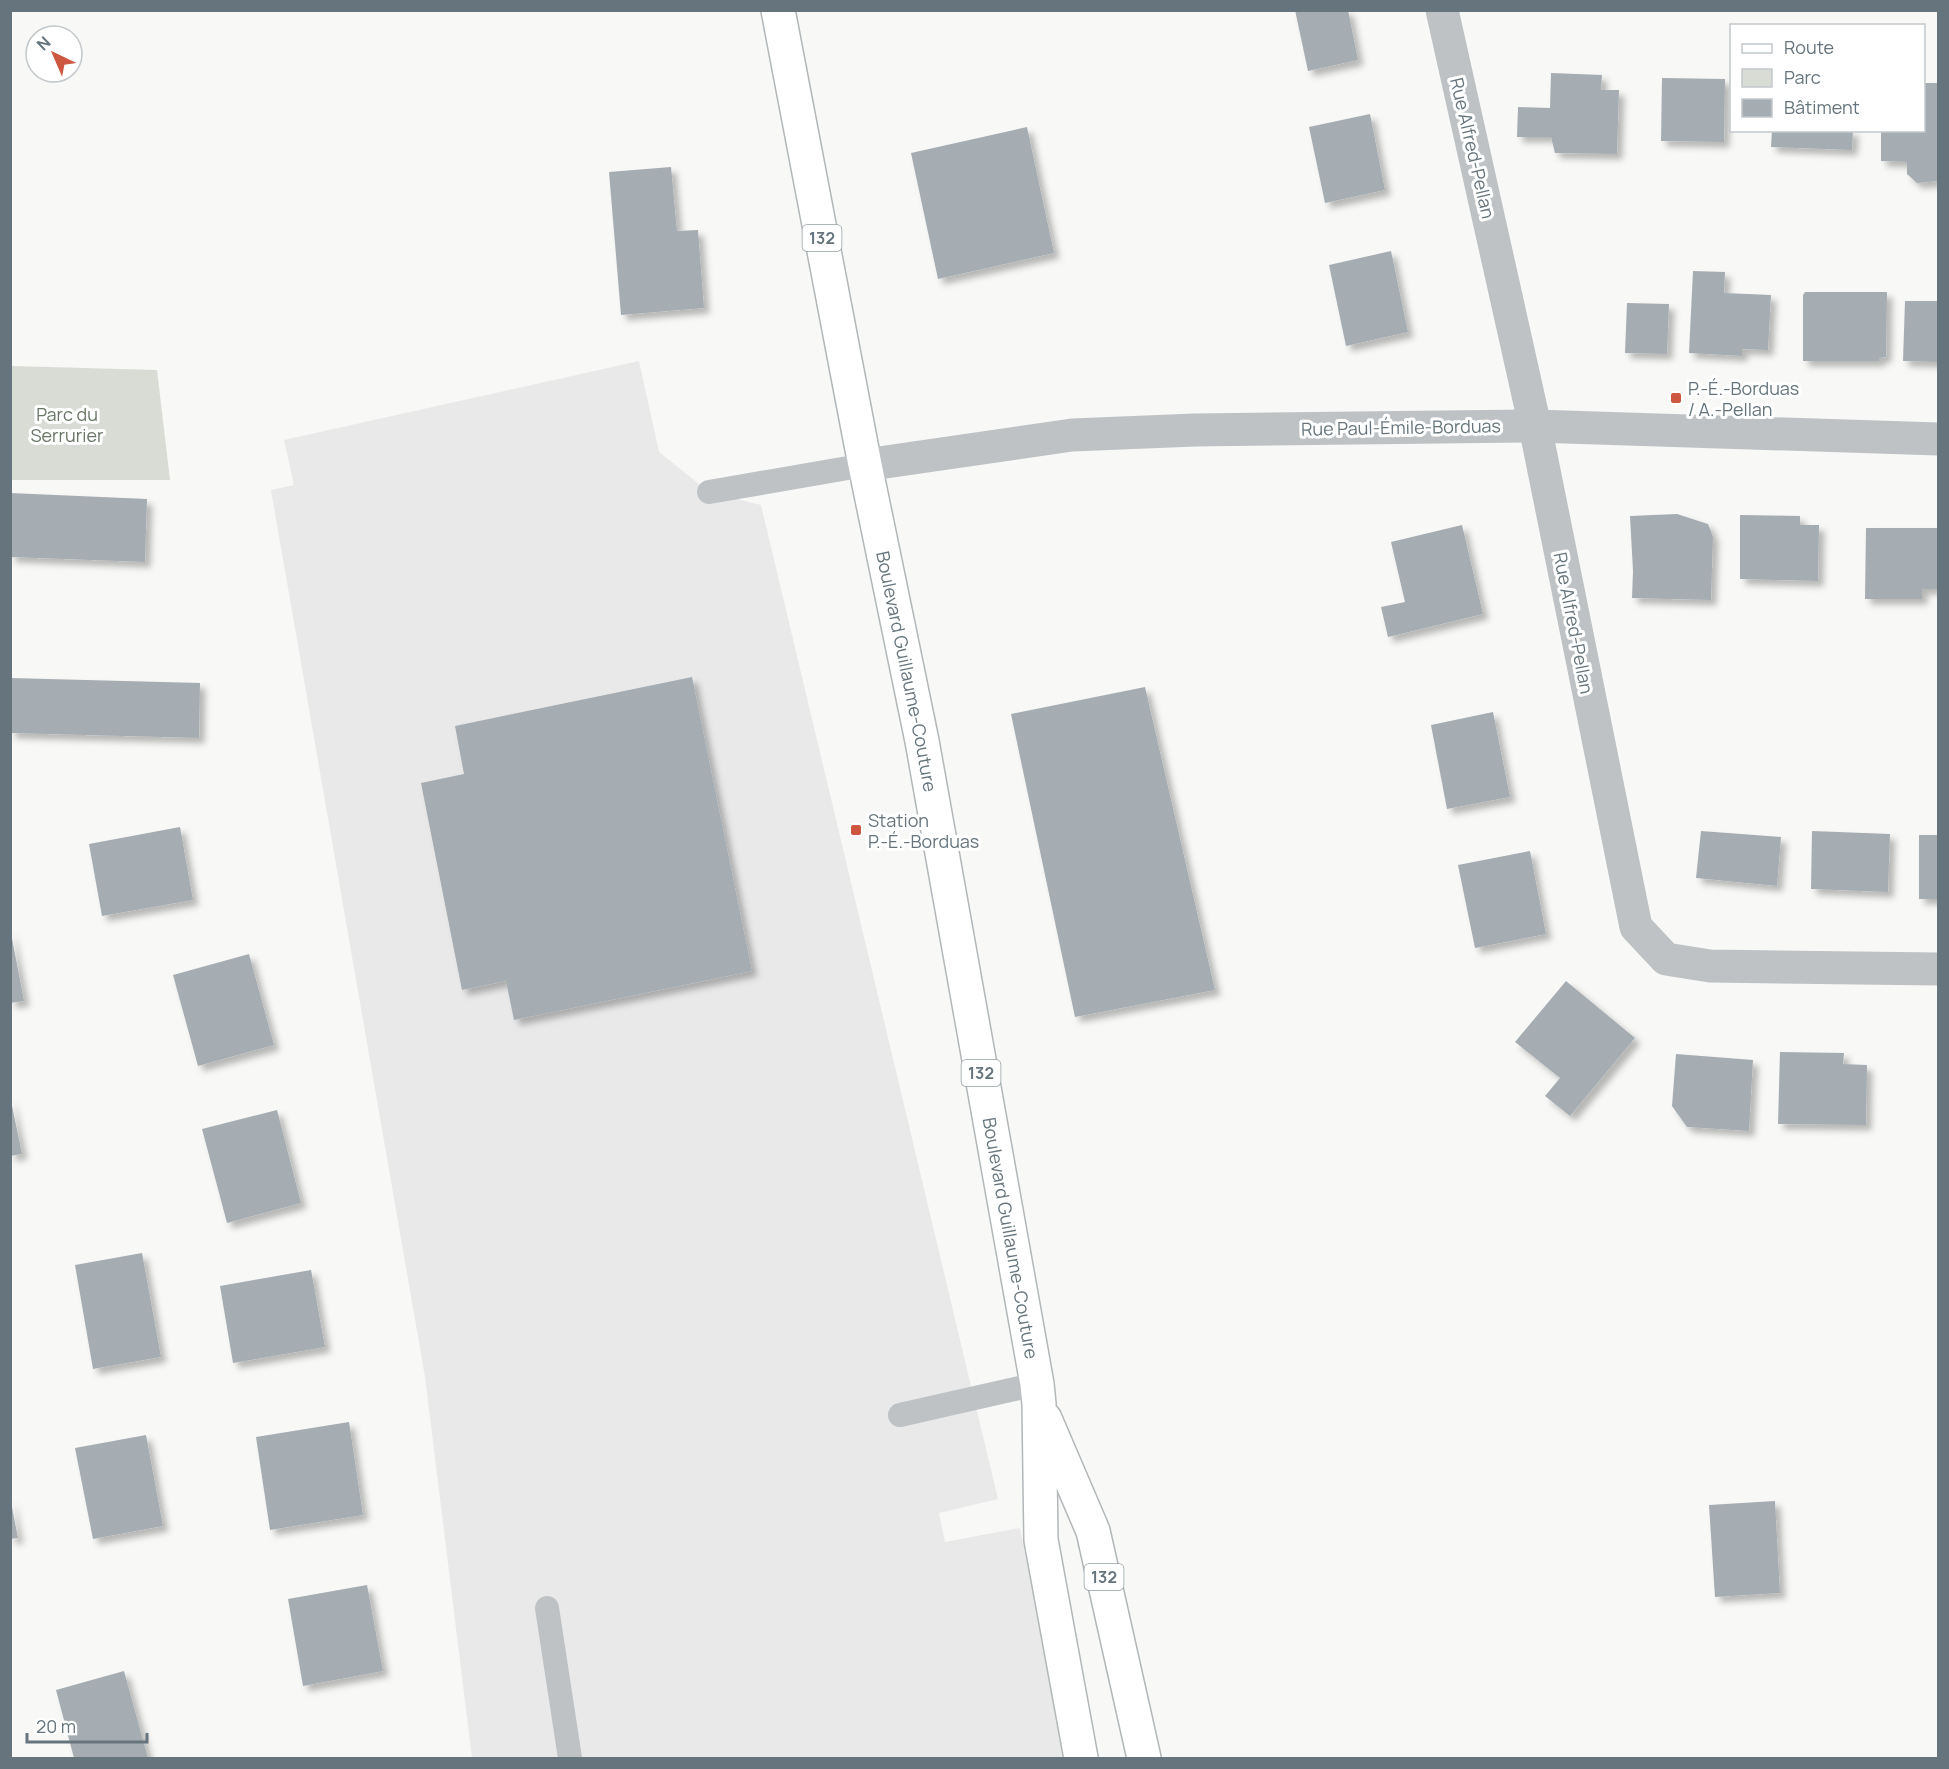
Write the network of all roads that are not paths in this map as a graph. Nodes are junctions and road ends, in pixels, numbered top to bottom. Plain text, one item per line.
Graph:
1 (778, 10) edge
2 (1442, 10) edge
3 (1535, 426) junction
4 (1938, 439) edge
5 (866, 465) junction
6 (709, 492) dead end
7 (1938, 969) edge
8 (1038, 1394) junction
9 (900, 1415) dead end
10 (547, 1608) dead end
11 (570, 1758) edge
12 (1081, 1758) edge
13 (1144, 1758) edge

1 - 5 main road, Boulevard Guillaume-Couture / 132
2 - 3 street, Rue Alfred-Pellan
3 - 4 street, Rue Paul-Émile-Borduas
3 - 5 street, Rue Paul-Émile-Borduas
3 - 7 street, Rue Alfred-Pellan
5 - 6 lane
5 - 8 main road, Boulevard Guillaume-Couture / 132
8 - 9 lane
8 - 12 main road, Boulevard Guillaume-Couture / 132
8 - 13 main road, Boulevard Guillaume-Couture / 132
10 - 11 lane

